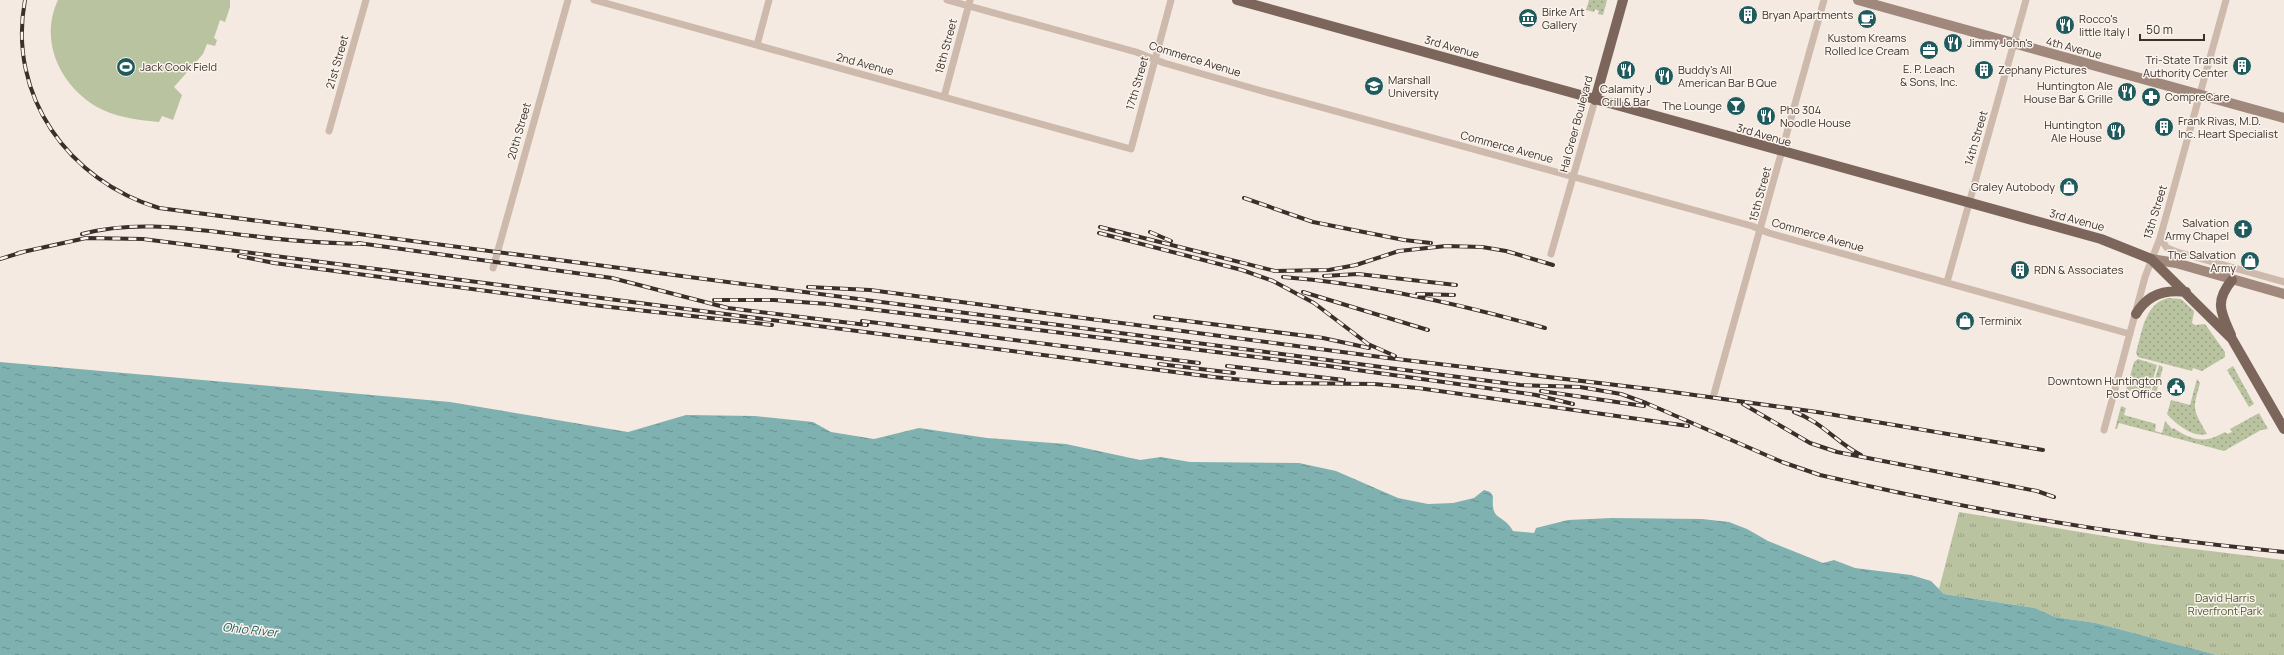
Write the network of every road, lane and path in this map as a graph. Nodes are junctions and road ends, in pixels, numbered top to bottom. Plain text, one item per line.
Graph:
1 (366, 0) edge
2 (568, 0) edge
3 (594, 0) edge
4 (769, 0) edge
5 (947, 0) edge
6 (1171, 0) edge
7 (1237, 0) edge
8 (1623, 0) edge
9 (1824, 0) edge
10 (1858, 0) edge
11 (2026, 0) edge
12 (2226, 0) edge
13 (969, 3) edge
14 (2014, 43) junction
15 (757, 45) junction
16 (1156, 59) junction
17 (2200, 95) junction
18 (944, 97) junction
19 (1595, 100) junction
20 (2284, 118) edge
21 (329, 131) dead end
22 (1130, 149) joint
23 (1782, 152) junction
24 (1574, 177) junction
25 (1969, 204) junction
26 (1761, 230) junction
27 (2160, 238) junction
28 (1551, 254) dead end
29 (2151, 259) junction
30 (493, 268) dead end
31 (2232, 280) junction
32 (1947, 282) junction
33 (2284, 282) edge
34 (2186, 292) junction
35 (2284, 294) edge
36 (2136, 314) junction
37 (2130, 334) junction
38 (2232, 339) junction
39 (1714, 394) dead end
40 (2284, 429) edge
41 (2104, 430) dead end

1 - 21 street, 21st Street
2 - 30 street, 20th Street
3 - 15 street, 2nd Avenue
4 - 15 street
5 - 13 street, Commerce Avenue
6 - 16 street, 17th Street
7 - 19 main road, 3rd Avenue
8 - 19 main road, Hal Greer Boulevard
9 - 23 street, 15th Street
10 - 14 street, 4th Avenue
11 - 14 street, 14th Street
12 - 17 street, 13th Street
13 - 16 street, Commerce Avenue
13 - 18 street, 18th Street
14 - 17 street, 4th Avenue
14 - 25 street, 14th Street
15 - 18 street, 2nd Avenue
16 - 22 street, 17th Street
16 - 24 street, Commerce Avenue
17 - 20 street, 4th Avenue
17 - 27 street, 13th Street
18 - 22 street, 2nd Avenue
19 - 23 main road, 3rd Avenue
19 - 24 street, Hal Greer Boulevard
23 - 25 main road, 3rd Avenue
23 - 26 street, 15th Street
24 - 26 street, Commerce Avenue
24 - 28 street, Hal Greer Boulevard
25 - 29 main road, 3rd Avenue
25 - 32 street, 14th Street
26 - 32 street, Commerce Avenue
26 - 39 street, 15th Street
27 - 29 street, 13th Street
27 - 33 street
29 - 31 street, 3rd Avenue
29 - 34 main road
29 - 36 street, 13th Street
31 - 35 street, 3rd Avenue
31 - 38 main road
32 - 37 street, Commerce Avenue
34 - 36 main road
34 - 38 main road
36 - 37 street, 13th Street
37 - 41 street, 13th Street
38 - 40 main road

